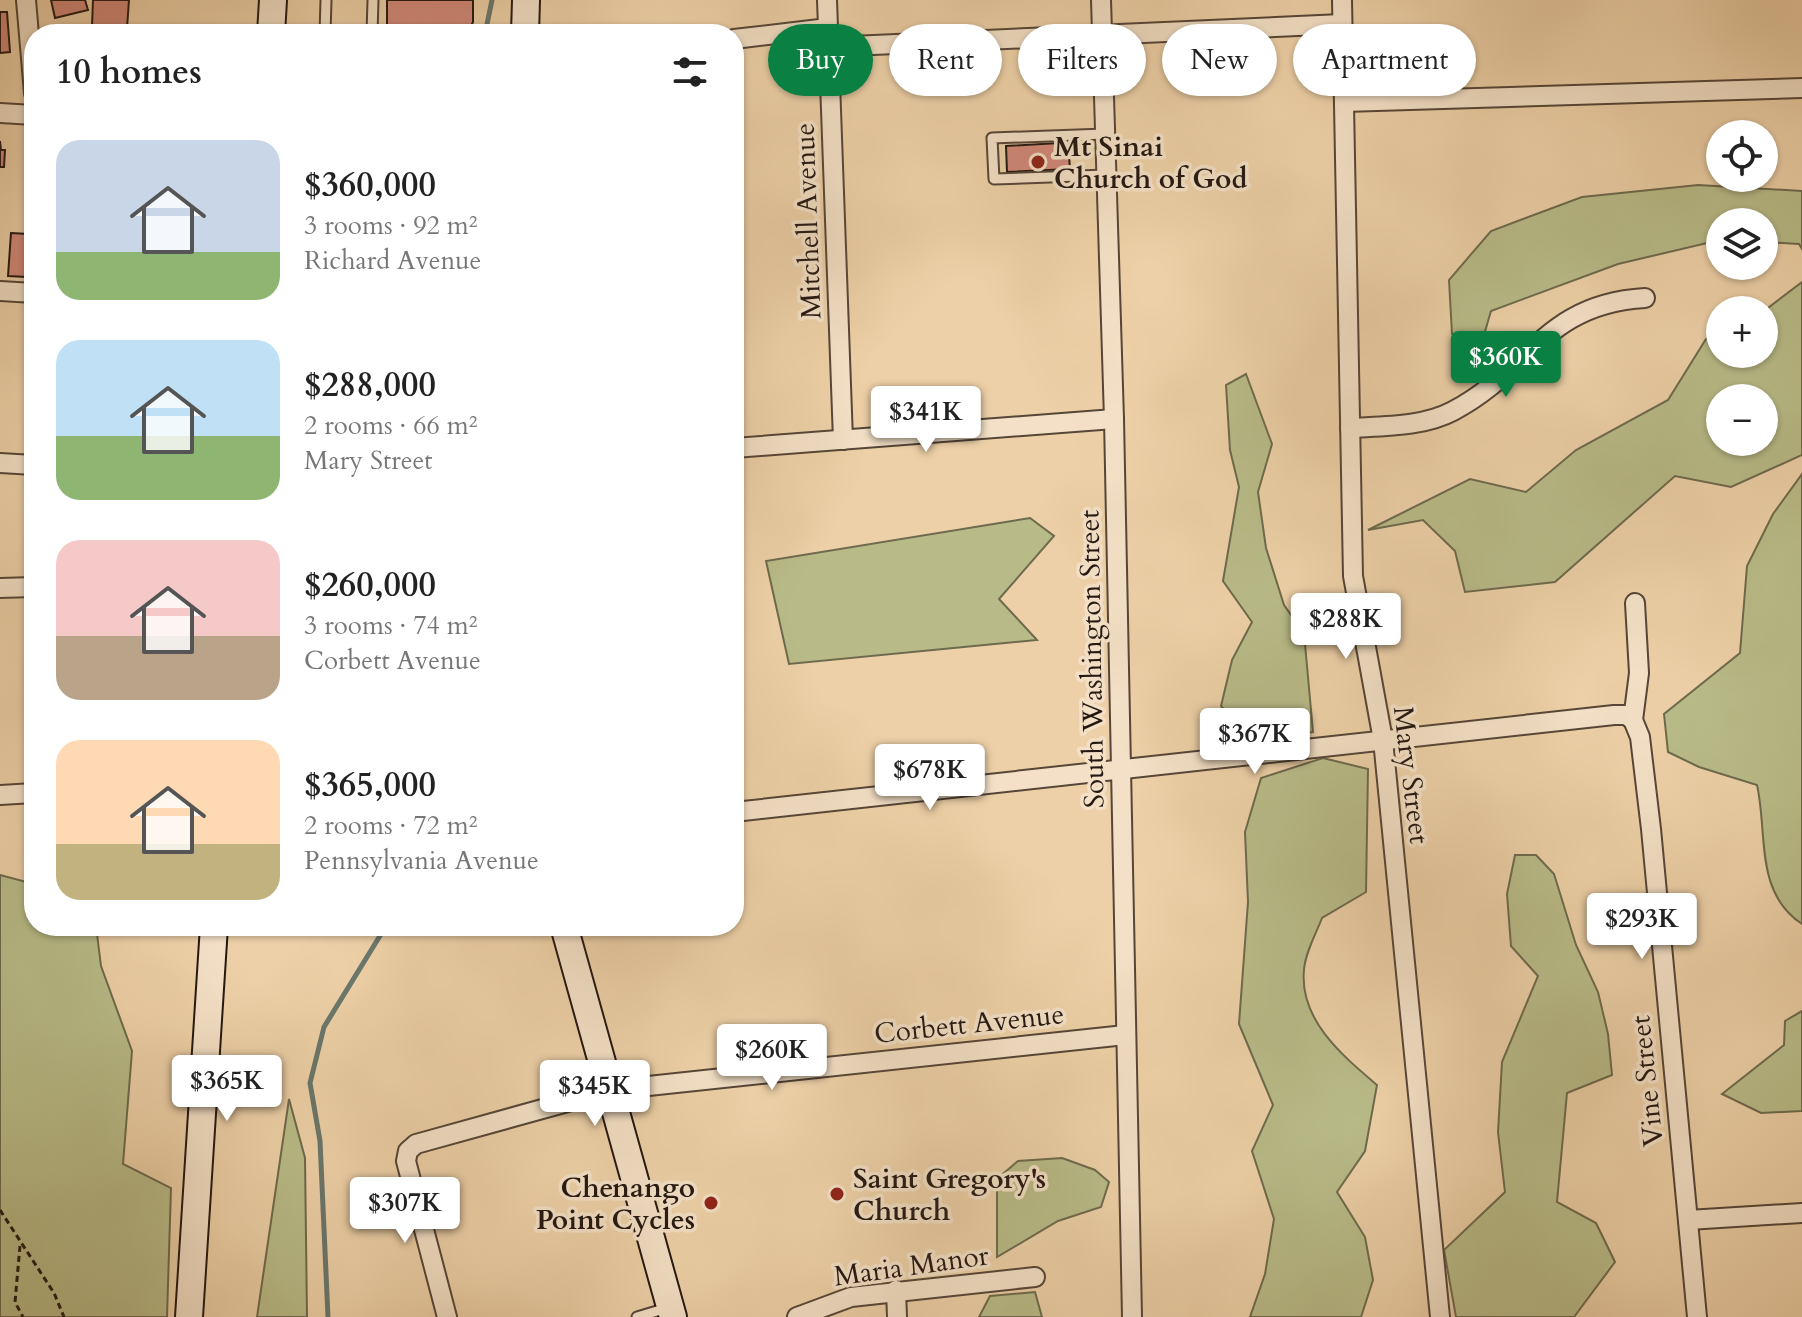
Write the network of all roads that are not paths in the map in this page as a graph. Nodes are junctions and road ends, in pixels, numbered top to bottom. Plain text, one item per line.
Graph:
1 (26, 0) edge
2 (273, 0) edge
3 (326, 0) edge
4 (373, 0) edge
5 (526, 0) edge
6 (827, 0) edge
7 (1101, 0) edge
8 (1342, 0) edge
9 (28, 24) edge
10 (272, 24) edge
11 (325, 24) edge
12 (372, 24) edge
13 (525, 24) edge
14 (828, 24) edge
15 (1102, 24) edge
16 (1342, 24) edge
17 (1293, 26) edge
18 (1146, 33) edge
19 (1018, 36) edge
20 (873, 38) edge
21 (744, 39) edge
22 (768, 39) edge
23 (1802, 88) edge
24 (831, 96) edge
25 (1104, 96) edge
26 (1344, 96) edge
27 (1344, 102) junction
28 (0, 113) edge
29 (24, 114) edge
30 (1105, 134) junction
31 (1106, 175) junction
32 (0, 291) edge
33 (24, 292) edge
34 (1645, 298) dead end
35 (1114, 419) junction
36 (1350, 428) junction
37 (843, 440) junction
38 (744, 447) edge
39 (0, 463) edge
40 (24, 464) edge
41 (24, 587) edge
42 (0, 588) edge
43 (1635, 603) dead end
44 (1633, 720) junction
45 (1383, 740) junction
46 (1121, 771) junction
47 (24, 794) edge
48 (0, 795) edge
49 (744, 811) edge
50 (213, 936) edge
51 (567, 936) edge
52 (1125, 1035) junction
53 (611, 1090) junction
54 (1802, 1213) edge
55 (1688, 1220) junction
56 (1035, 1277) dead end
57 (896, 1290) junction
58 (671, 1312) edge
59 (189, 1317) edge
60 (447, 1317) edge
61 (637, 1317) edge
62 (797, 1317) edge
63 (897, 1317) edge
64 (1132, 1317) edge
65 (1440, 1317) edge
66 (1697, 1317) edge

1 - 9 street
2 - 10 street
3 - 11 lane
4 - 12 lane
5 - 13 street
6 - 14 street, Mitchell Avenue
7 - 15 street, South Washington Street
8 - 16 street, Mary Street
17 - 18 street
19 - 20 street
21 - 22 street
23 - 27 street
24 - 37 street, Mitchell Avenue
25 - 30 street, South Washington Street
26 - 27 street, Mary Street
27 - 36 street, Mary Street
28 - 29 street
30 - 31 street, South Washington Street
30 - 31 lane
31 - 35 street, South Washington Street
32 - 33 street
34 - 36 street
35 - 37 street
35 - 46 street, South Washington Street
36 - 45 street, Mary Street
37 - 38 street
39 - 40 street
41 - 42 street
43 - 44 street, Vine Street
44 - 45 street
44 - 55 street, Vine Street
45 - 46 street
45 - 65 street, Mary Street
46 - 49 street
46 - 52 street, South Washington Street
47 - 48 street
50 - 59 street
51 - 53 street
52 - 53 street, Corbett Avenue
52 - 64 street, South Washington Street
53 - 58 street
53 - 60 street, Corbett Avenue
54 - 55 street
55 - 66 street, Vine Street
56 - 57 street, Maria Manor
57 - 62 street, Maria Manor
57 - 63 street
58 - 61 lane

